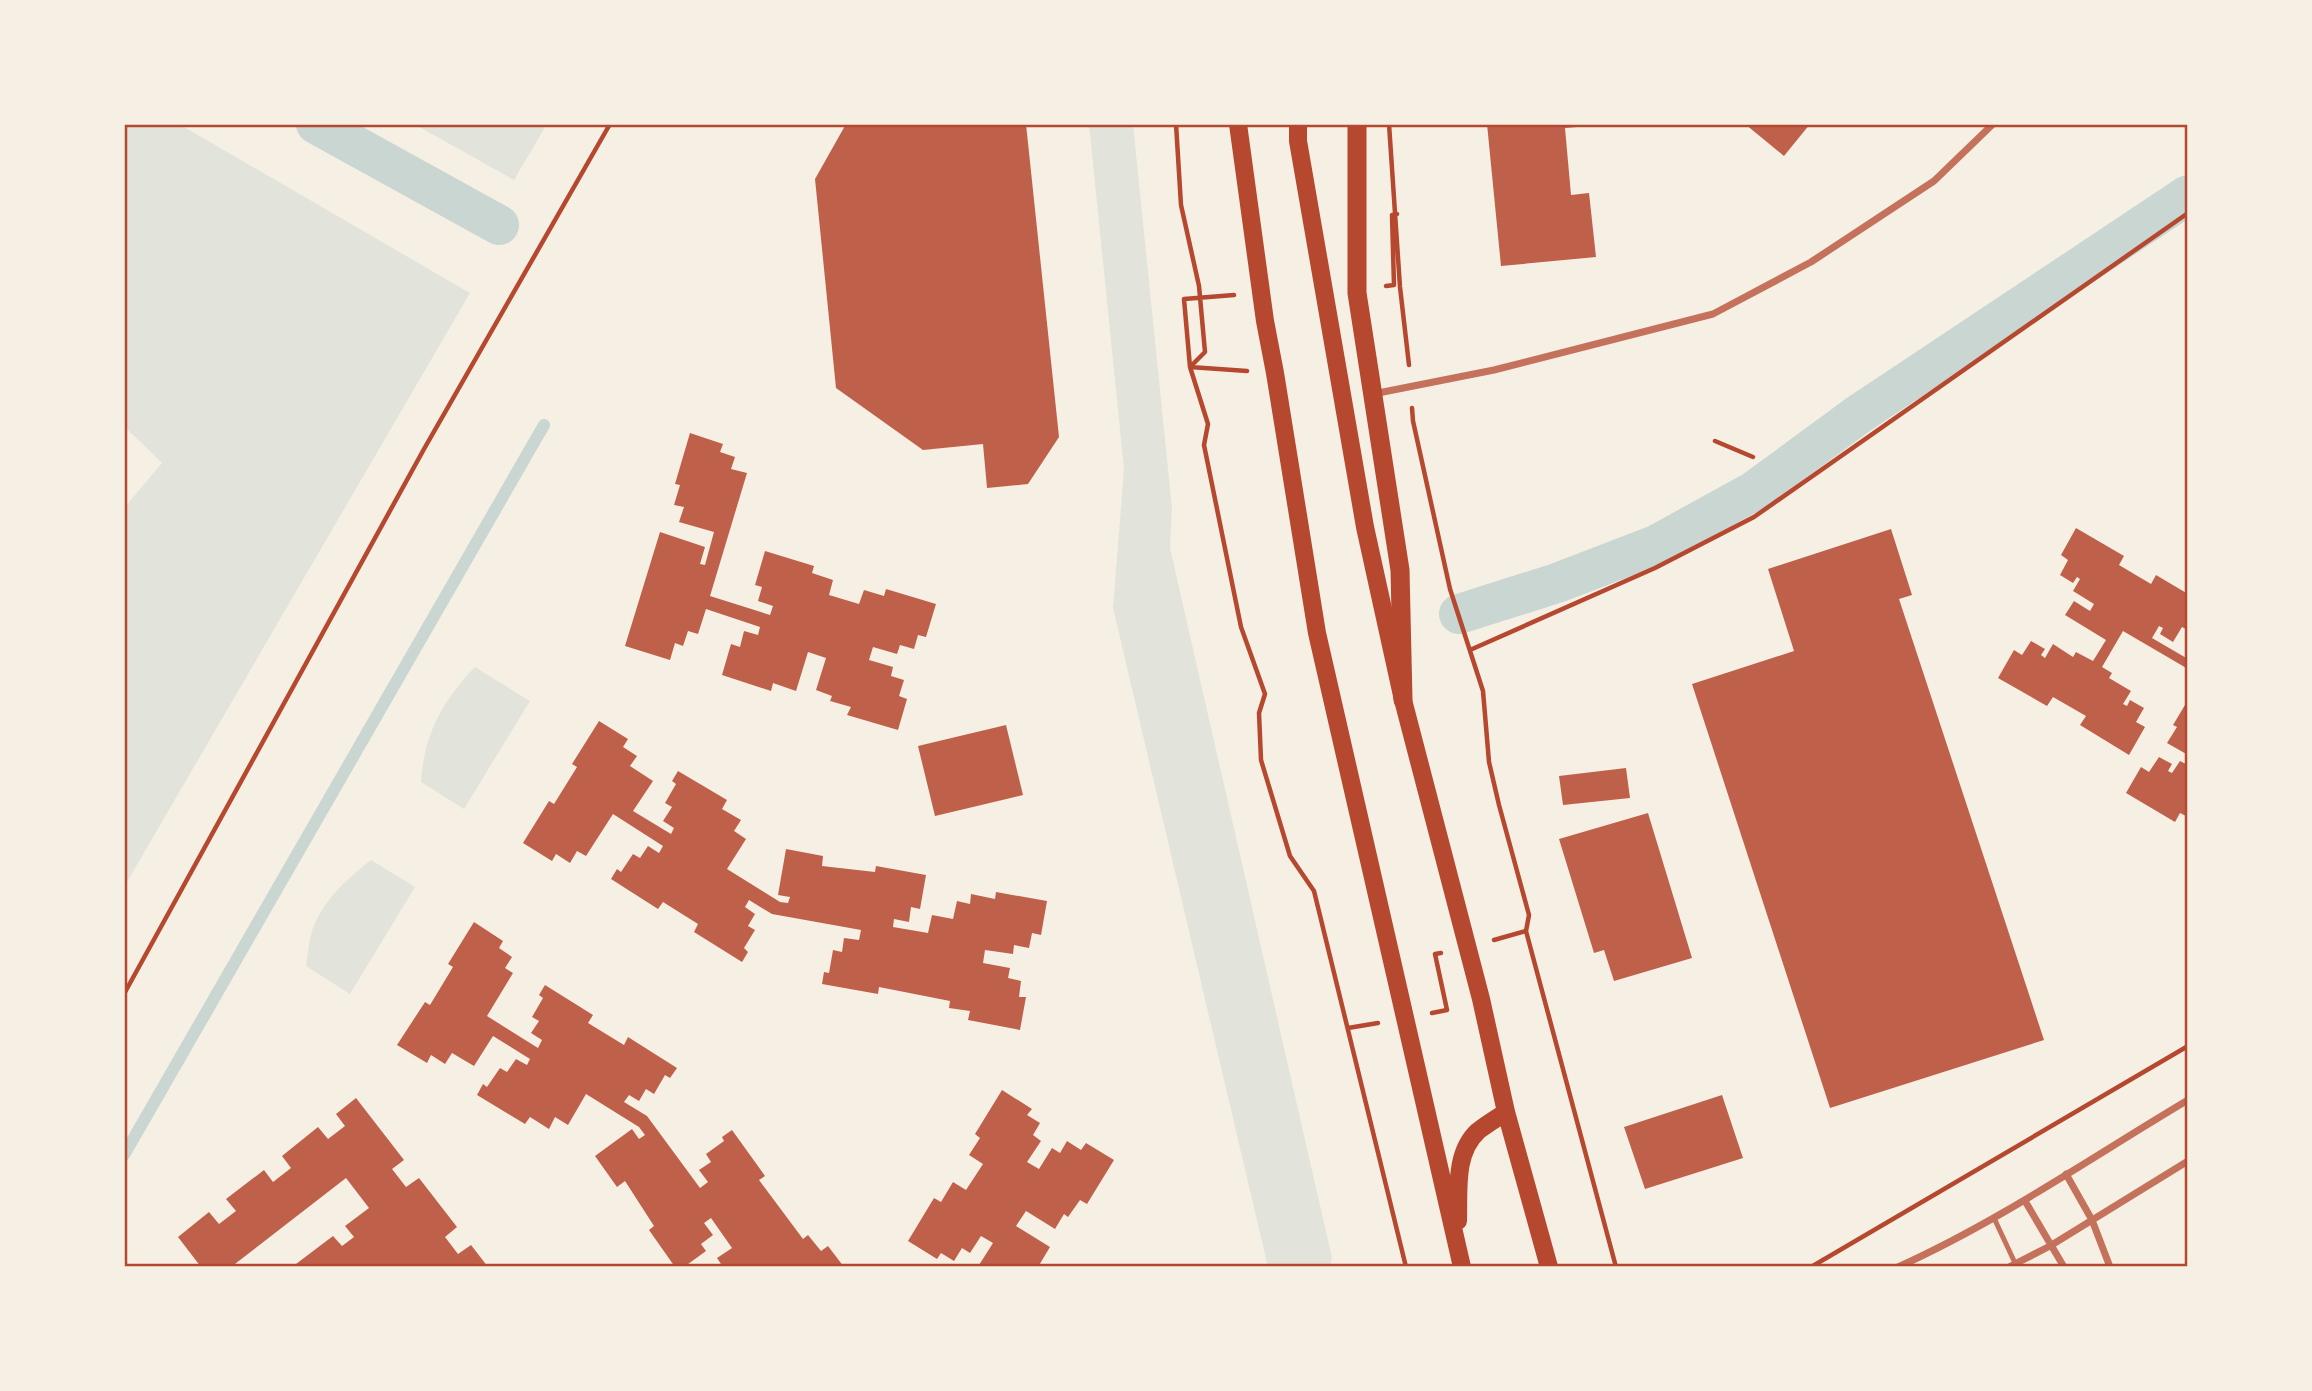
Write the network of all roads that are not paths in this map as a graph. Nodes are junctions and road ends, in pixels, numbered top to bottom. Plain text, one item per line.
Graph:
1 (1357, 124) edge
2 (1993, 124) edge
3 (1238, 127) edge
4 (1298, 133) edge
5 (1372, 395) junction
6 (1403, 699) junction
7 (2188, 1100) edge
8 (1506, 1112) junction
9 (2188, 1161) edge
10 (2066, 1174) junction
11 (2025, 1201) junction
12 (1994, 1218) junction
13 (2092, 1220) junction
14 (1457, 1246) junction
15 (2050, 1246) junction
16 (2012, 1265) edge
17 (1462, 1267) edge
18 (1549, 1267) edge
19 (1898, 1267) edge
20 (2064, 1267) edge
21 (2110, 1267) edge

1 - 5 highway
2 - 5 street
3 - 14 main road
4 - 6 main road
5 - 6 highway
6 - 8 main road
7 - 10 street
8 - 14 main road
8 - 18 main road
9 - 13 street
10 - 11 street
10 - 13 street
11 - 12 street
11 - 15 street
12 - 16 lane
12 - 19 street
13 - 15 street
13 - 21 street
14 - 17 main road
15 - 16 street
15 - 20 street

